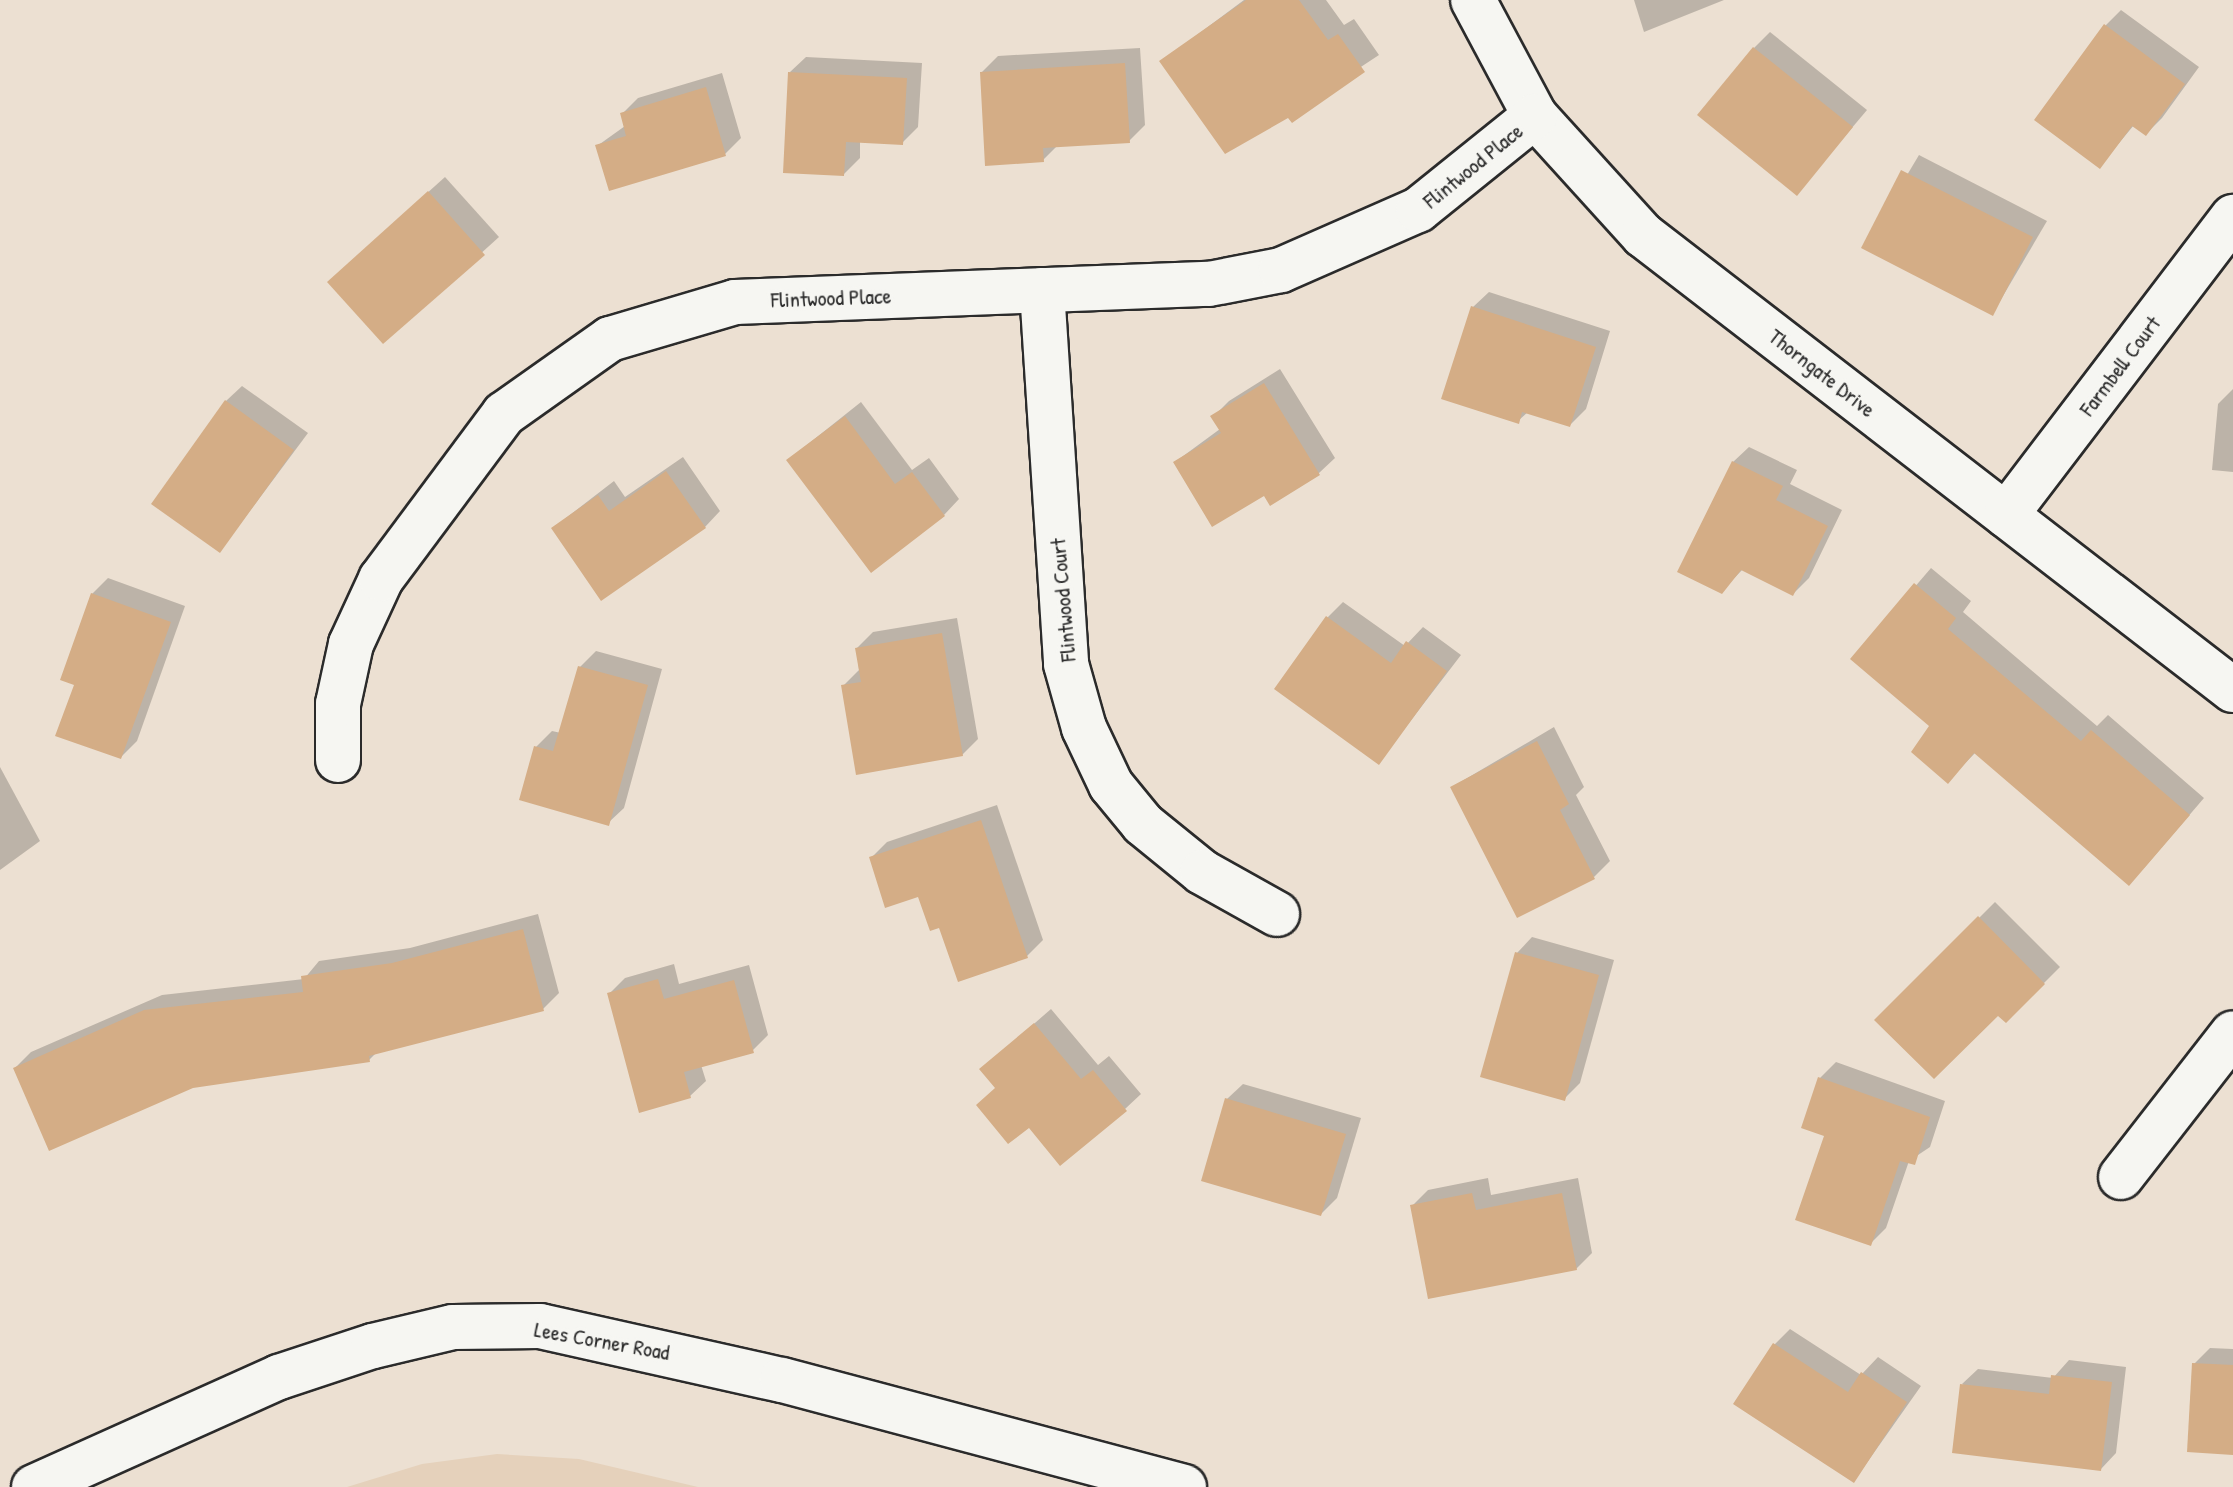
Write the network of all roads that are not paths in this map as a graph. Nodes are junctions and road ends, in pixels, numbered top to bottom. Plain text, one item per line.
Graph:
1 (1473, 0) edge
2 (1535, 116) junction
3 (2233, 217) edge
4 (1042, 290) junction
5 (2006, 515) junction
6 (2233, 690) edge
7 (338, 760) dead end
8 (1277, 914) dead end
9 (2233, 1033) edge
10 (2121, 1177) dead end
11 (34, 1487) edge
12 (1184, 1487) edge

1 - 2 street, Thorngate Drive
2 - 4 street, Flintwood Place
2 - 5 street, Thorngate Drive
3 - 5 street, Farmbell Court
4 - 7 street, Flintwood Place
4 - 8 street, Flintwood Court
5 - 6 street, Thorngate Drive
9 - 10 street
11 - 12 street, Lees Corner Road

